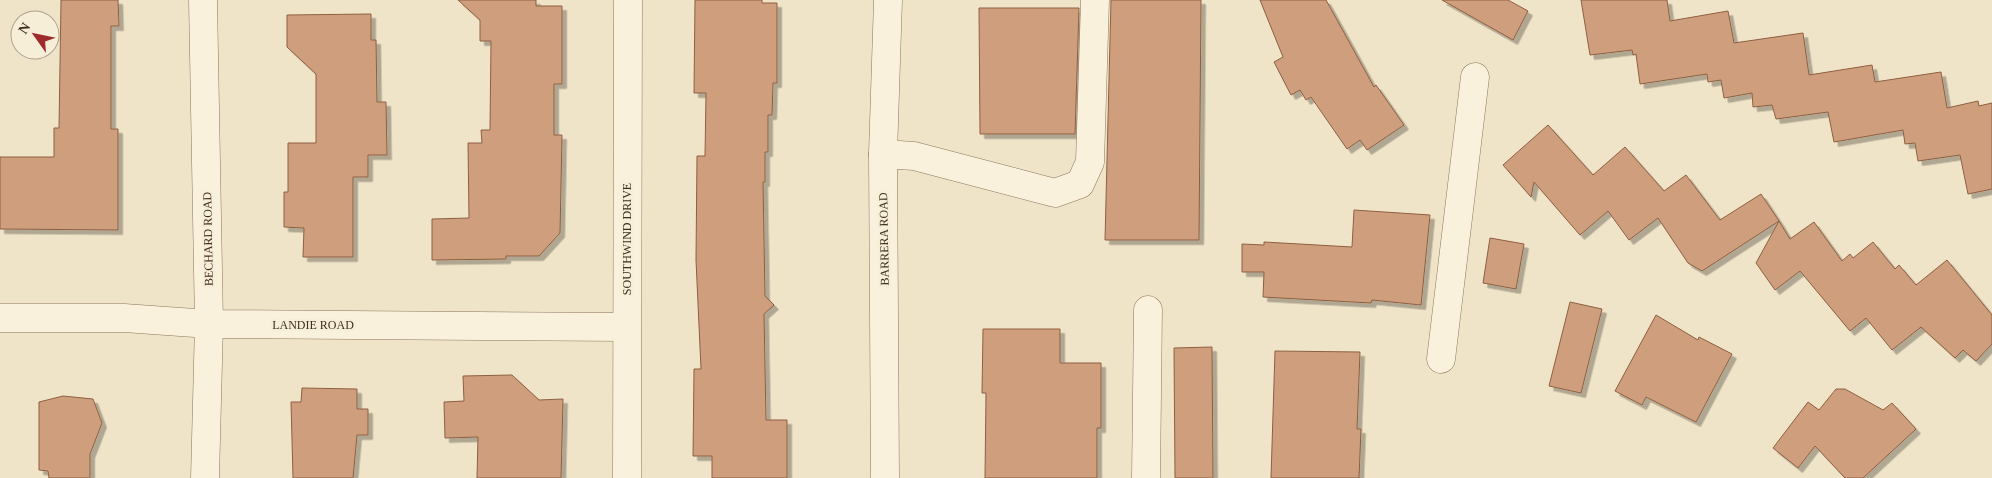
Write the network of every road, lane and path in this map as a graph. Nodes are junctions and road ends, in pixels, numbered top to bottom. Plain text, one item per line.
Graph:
1 (204, 0) edge
2 (628, 0) edge
3 (888, 0) edge
4 (1095, 0) edge
5 (1475, 77) dead end
6 (883, 154) junction
7 (1148, 310) dead end
8 (0, 318) edge
9 (209, 324) junction
10 (626, 327) junction
11 (1441, 359) dead end
12 (205, 478) edge
13 (627, 478) edge
14 (885, 478) edge
15 (1146, 478) edge

1 - 9 street, BECHARD ROAD
2 - 10 street, SOUTHWIND DRIVE
3 - 6 street, BARRERA ROAD
4 - 6 street
5 - 11 street
6 - 14 street, BARRERA ROAD
7 - 15 street
8 - 9 street, LANDIE ROAD
9 - 10 street, LANDIE ROAD
9 - 12 street, BECHARD ROAD
10 - 13 street, SOUTHWIND DRIVE

